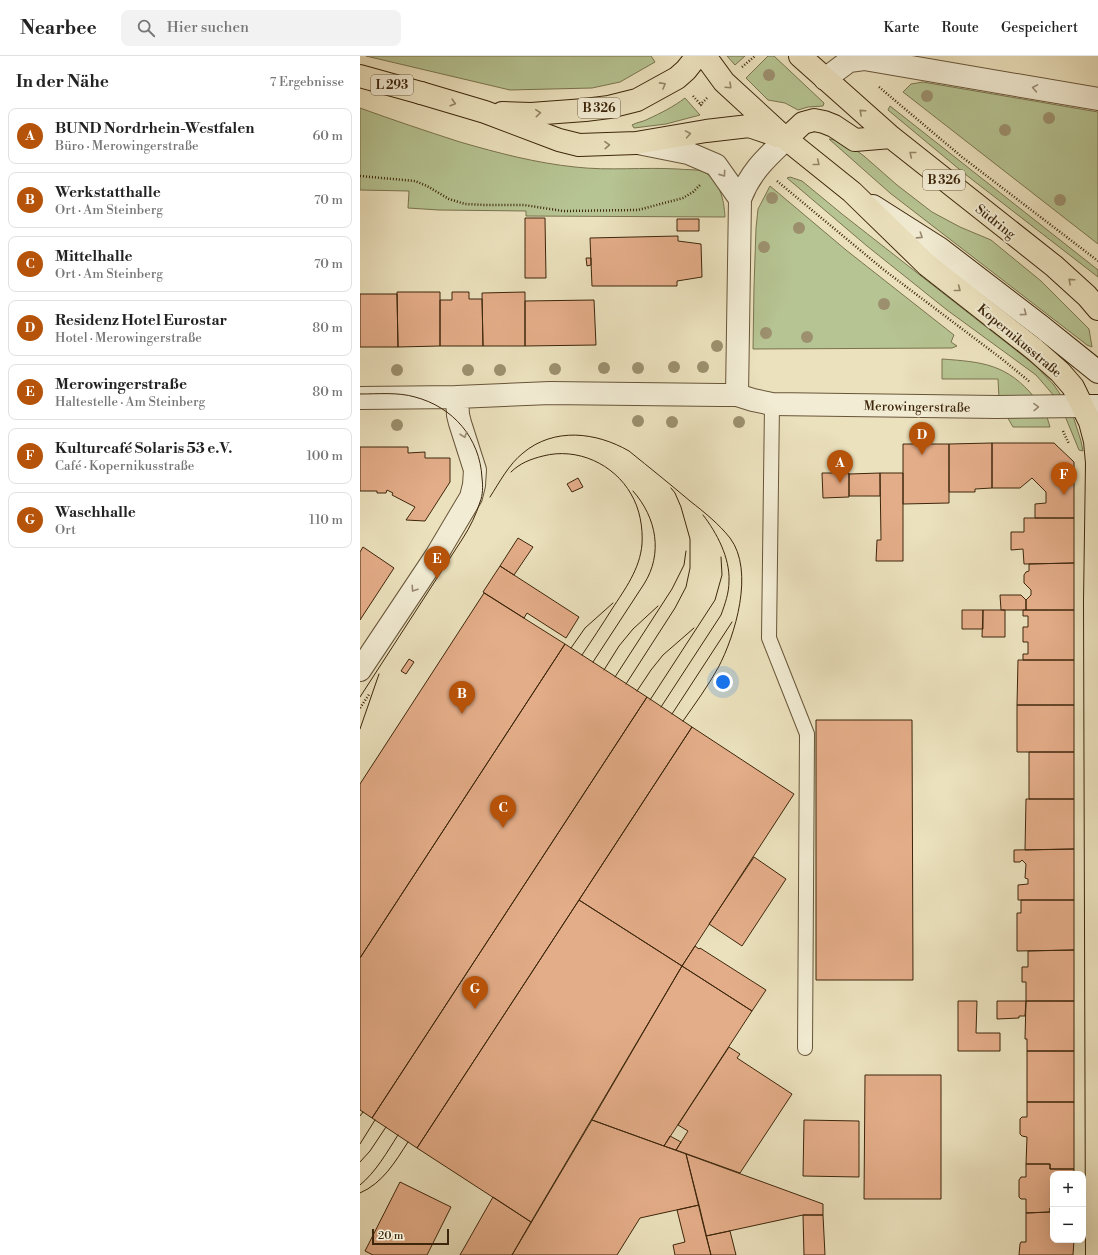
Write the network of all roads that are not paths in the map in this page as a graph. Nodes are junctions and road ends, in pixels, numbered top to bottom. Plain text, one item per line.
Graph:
1 (697, 56) edge
2 (705, 56) edge
3 (800, 56) edge
4 (360, 76) edge
5 (825, 79) junction
6 (421, 93) joint
7 (1098, 99) edge
8 (485, 112) junction
9 (786, 138) junction
10 (891, 138) junction
11 (636, 143) junction
12 (852, 192) junction
13 (740, 199) junction
14 (1098, 309) edge
15 (1098, 372) edge
16 (737, 395) junction
17 (457, 397) junction
18 (360, 398) edge
19 (772, 404) junction
20 (1090, 406) edge
21 (1096, 439) edge
22 (360, 670) edge
23 (805, 1048) dead end
24 (1097, 1255) edge

8 -> 1 main road, B 326
2 -> 9 main road, B 326
3 - 5 main road, Südring / B 326
4 - 6 main road, L 293
7 -> 5 street
10 -> 5 main road, Südring / B 326
6 -> 8 main road, B 326
8 -> 11 main road, B 326
9 - 10 main road
11 -> 9 main road, B 326
9 -> 12 main road, B 326
9 - 13 street
14 -> 10 main road, Südring / B 326
11 -> 13 street
12 -> 15 street
12 -> 20 main road, Kopernikusstraße / B 326
13 - 16 street
16 - 17 street, Merowingerstraße
16 - 19 street, Merowingerstraße
17 - 18 street, Merowingerstraße
17 -> 22 street
19 -> 20 street, Merowingerstraße
19 - 23 lane
20 - 21 main road, Kopernikusstraße / B 326
21 - 24 main road, Kopernikusstraße / B 326

